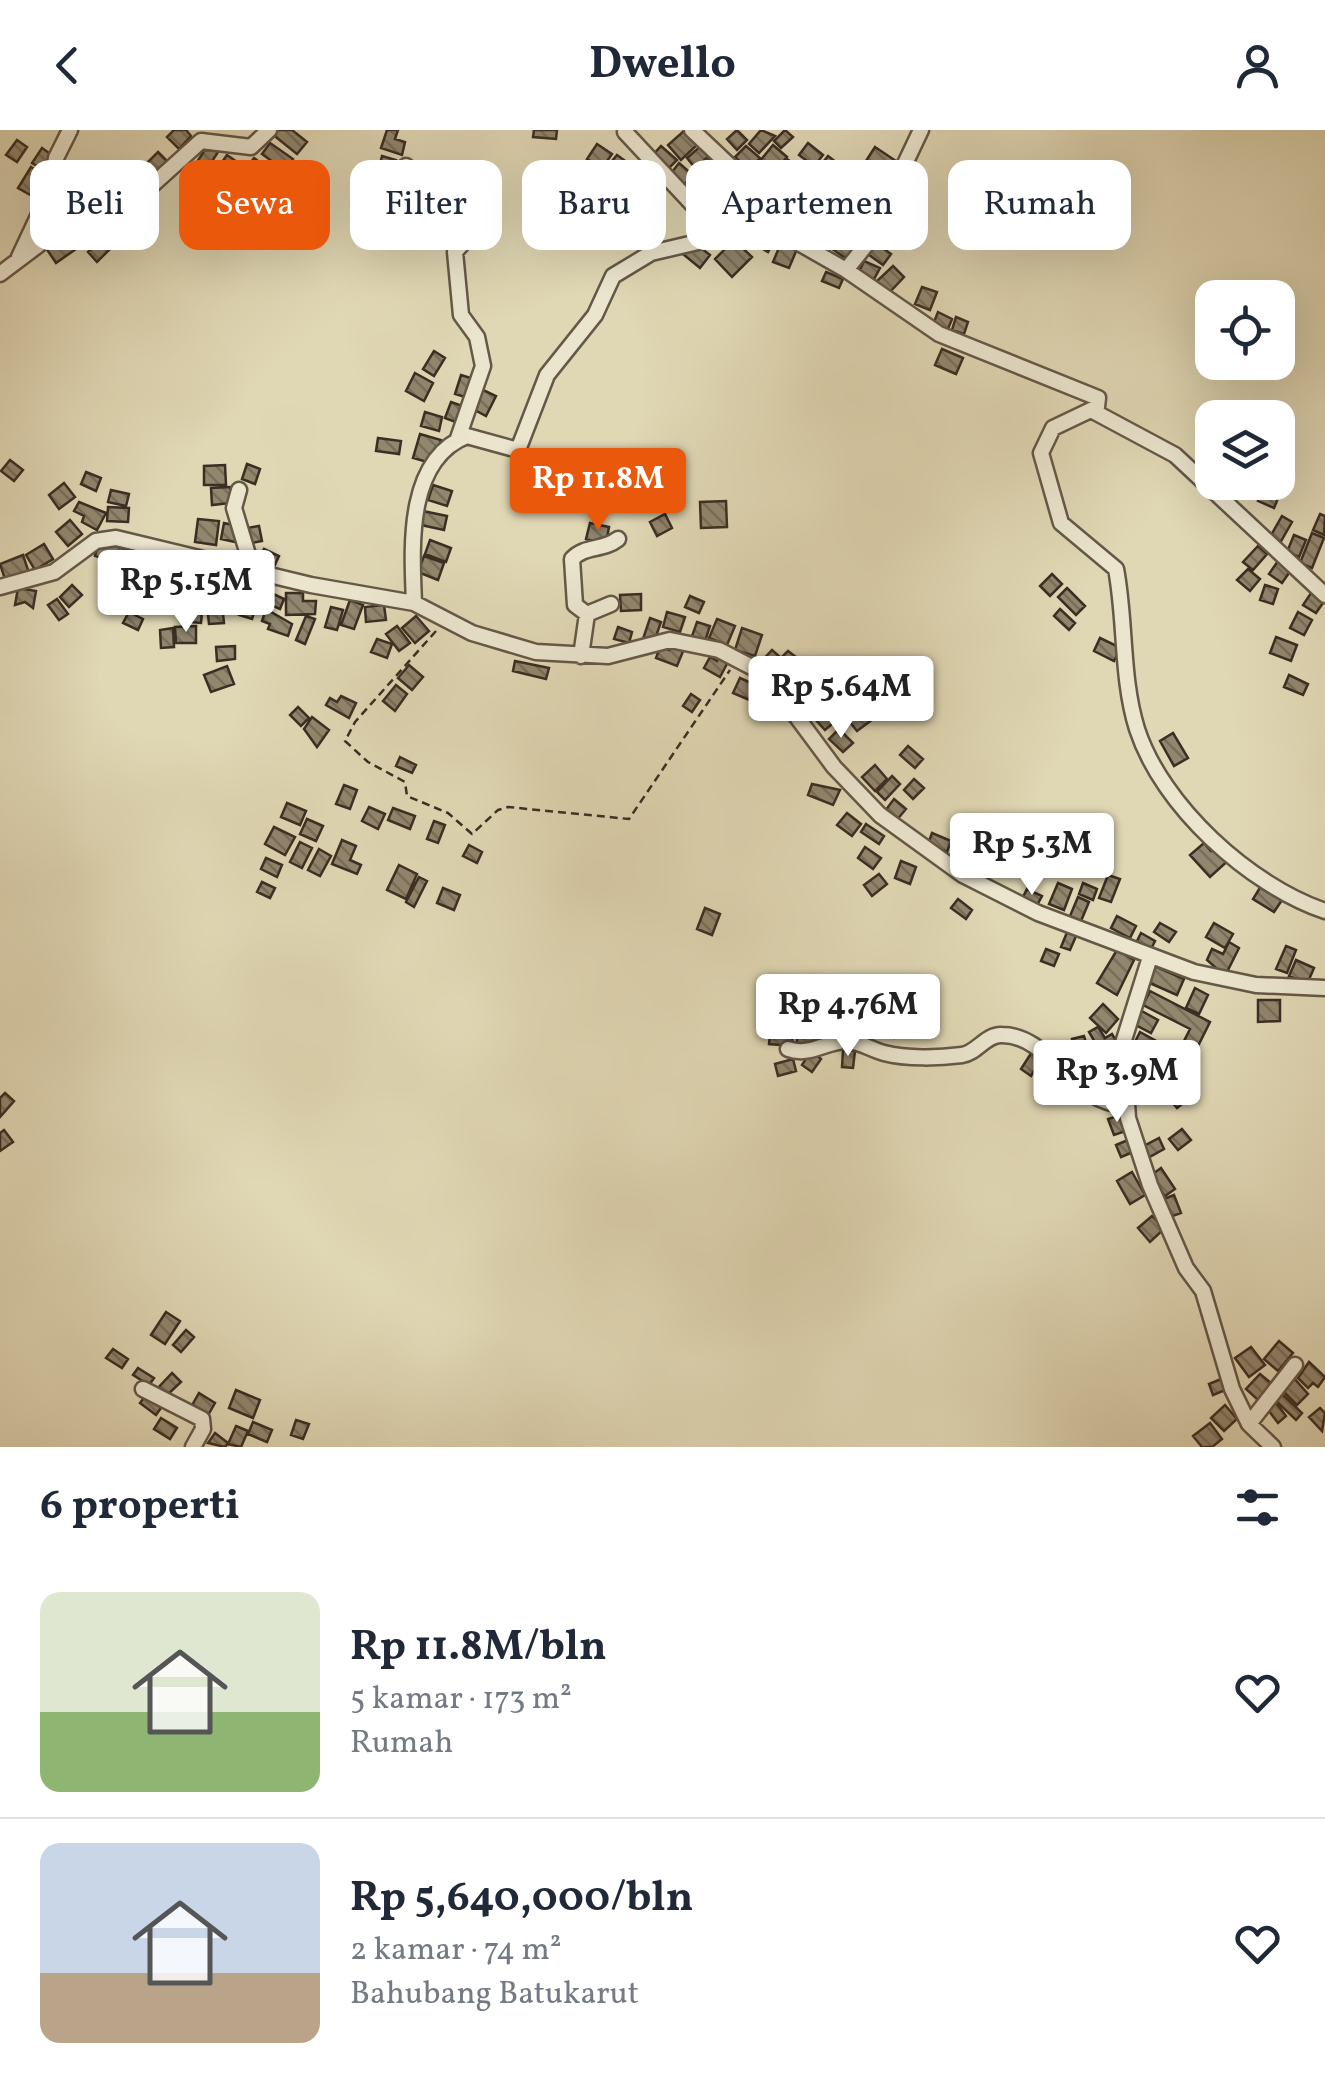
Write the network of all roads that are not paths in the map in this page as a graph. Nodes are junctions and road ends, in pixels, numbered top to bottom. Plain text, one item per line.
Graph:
1 (70, 130) edge
2 (269, 130) edge
3 (692, 130) edge
4 (921, 130) edge
5 (626, 132) edge
6 (723, 160) edge
7 (686, 198) edge
8 (686, 243) edge
9 (457, 250) edge
10 (811, 250) edge
11 (19, 258) junction
12 (846, 270) junction
13 (0, 274) edge
14 (1091, 410) junction
15 (457, 440) junction
16 (239, 490) dead end
17 (618, 538) dead end
18 (252, 568) junction
19 (0, 587) edge
20 (1325, 595) edge
21 (414, 604) junction
22 (612, 604) dead end
23 (587, 614) junction
24 (581, 656) junction
25 (1325, 910) edge
26 (1150, 957) junction
27 (1325, 988) edge
28 (788, 1049) dead end
29 (1126, 1106) junction
30 (1295, 1365) dead end
31 (143, 1389) dead end
32 (1249, 1424) junction
33 (193, 1447) edge
34 (1273, 1447) edge

1 - 11 street
2 - 11 street
3 - 6 street
4 - 12 street
5 - 7 street
8 - 15 street
9 - 15 street
10 - 12 street
11 - 13 street
12 - 14 street
14 - 20 street
14 - 25 street
15 - 21 street
16 - 18 street
17 - 23 street
18 - 19 street
18 - 21 street
21 - 24 street
22 - 23 street
23 - 24 street
24 - 26 street
26 - 27 street
26 - 29 street
28 - 29 street
29 - 32 street
30 - 32 street
31 - 33 street
32 - 34 street

